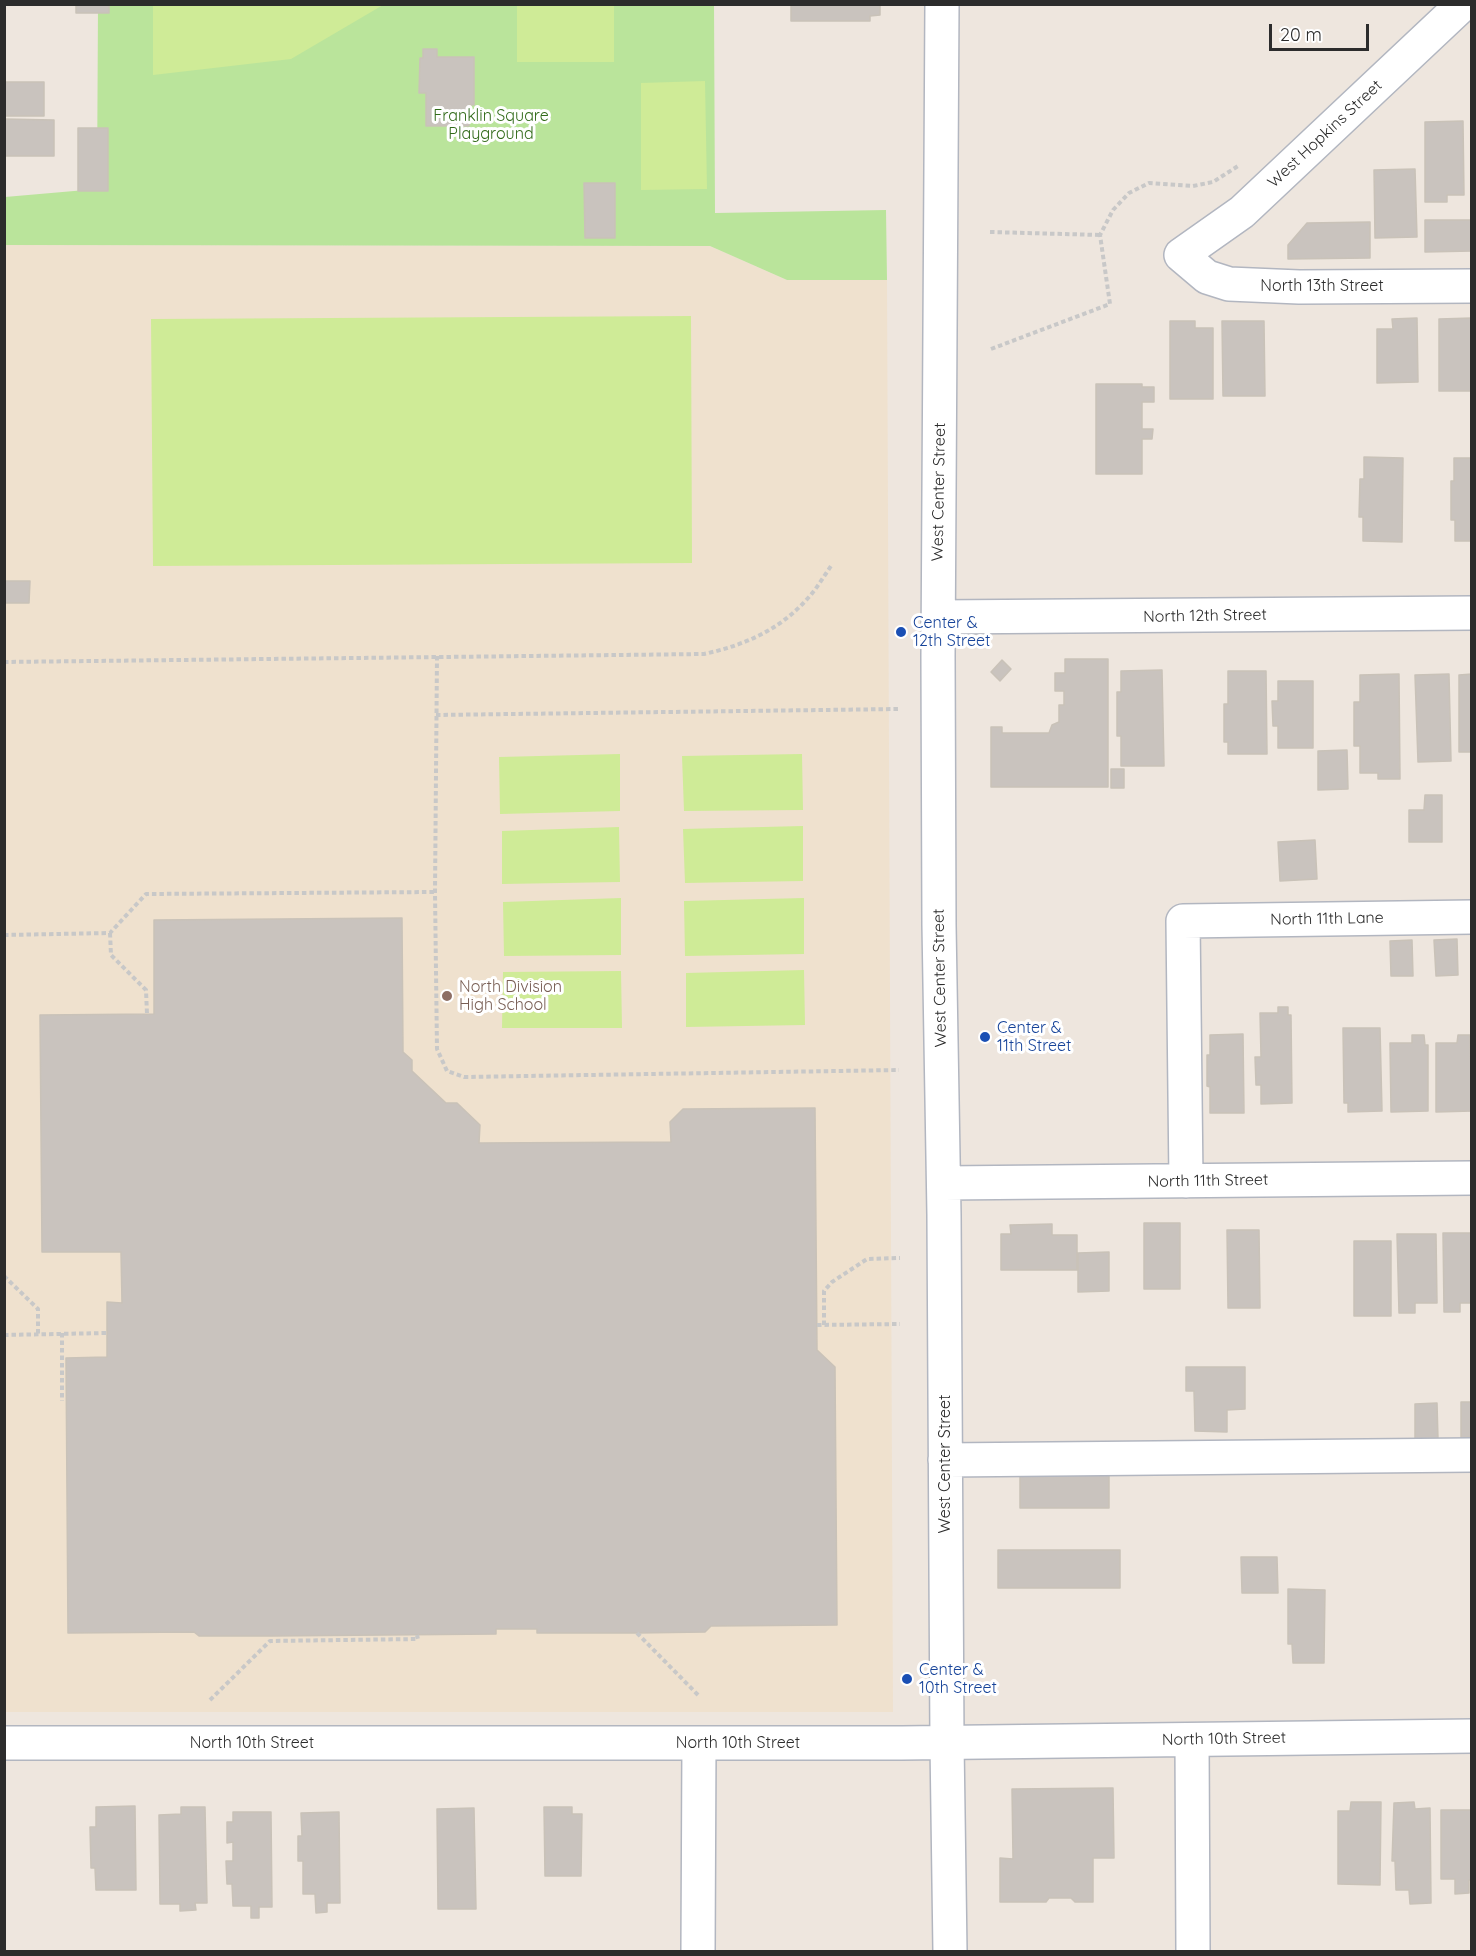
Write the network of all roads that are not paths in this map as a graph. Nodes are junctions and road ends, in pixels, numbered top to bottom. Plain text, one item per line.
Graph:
1 (942, 4) edge
2 (1463, 4) edge
3 (1181, 255) joint
4 (1472, 286) edge
5 (1472, 613) edge
6 (938, 617) junction
7 (1472, 917) edge
8 (1472, 1178) edge
9 (1186, 1181) junction
10 (944, 1184) junction
11 (1472, 1455) edge
12 (945, 1460) junction
13 (1472, 1736) edge
14 (1192, 1740) junction
15 (4, 1743) edge
16 (699, 1743) junction
17 (947, 1743) junction
18 (698, 1952) edge
19 (950, 1952) edge
20 (1193, 1952) edge

1 - 6 street, West Center Street
2 - 3 street, West Hopkins Street
3 - 4 street, North 13th Street
5 - 6 street, North 12th Street
6 - 10 street, West Center Street
7 - 9 street, North 11th Lane
8 - 9 street, North 11th Street
9 - 10 street, North 11th Street
10 - 12 street, West Center Street
11 - 12 street
12 - 17 street, West Center Street
13 - 14 street, North 10th Street
14 - 17 street, North 10th Street
14 - 20 street
15 - 16 street, North 10th Street
16 - 17 street, North 10th Street
16 - 18 street
17 - 19 street, West Center Street

